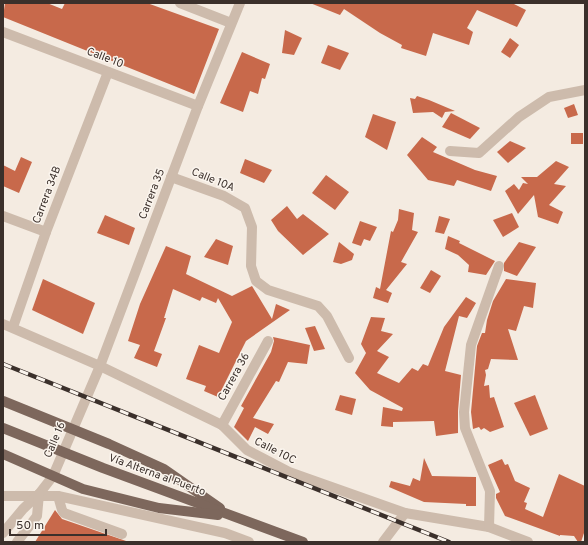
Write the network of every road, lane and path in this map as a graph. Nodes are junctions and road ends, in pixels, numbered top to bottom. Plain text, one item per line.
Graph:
1 (180, 3) edge
2 (240, 3) edge
3 (231, 23) junction
4 (3, 32) edge
5 (108, 72) junction
6 (585, 90) edge
7 (198, 106) junction
8 (450, 151) dead end
9 (171, 177) junction
10 (3, 216) edge
11 (46, 232) junction
12 (499, 266) dead end
13 (8, 326) edge
14 (268, 340) dead end
15 (349, 358) dead end
16 (100, 366) junction
17 (87, 393) joint
18 (3, 401) edge
19 (222, 425) junction
20 (3, 428) edge
21 (73, 428) junction
22 (3, 454) edge
23 (52, 476) junction
24 (39, 494) junction
25 (3, 496) edge
26 (58, 496) junction
27 (405, 513) junction
28 (234, 517) junction
29 (489, 527) junction
30 (3, 533) edge
31 (122, 534) dead end
32 (18, 542) edge
33 (249, 542) edge
34 (304, 542) edge
35 (383, 542) edge
36 (528, 542) edge

1 - 3 street
2 - 3 street, Carrera 35
3 - 7 street, Carrera 35
4 - 5 street, Calle 10
5 - 7 street, Calle 10
5 - 11 street, Carrera 34B
6 - 8 street
7 - 9 street, Carrera 35
9 - 15 street, Calle 10A
9 - 16 street, Carrera 35
10 - 11 street
11 - 13 street, Carrera 34B
12 - 29 street
13 - 16 street, Calle 10C
14 - 19 street, Carrera 36
16 - 17 street, Carrera 35
16 - 19 street, Calle 10C
17 - 21 street, Calle 16
18 - 21 main road
19 - 27 street, Calle 10C
20 - 28 main road, Vía Alterna al Puerto
21 - 23 street, Calle 16
21 - 28 main road
22 - 23 main road
23 - 24 street, Calle 16
23 - 28 main road
24 - 25 street
24 - 26 street
24 - 30 street, Calle 16
24 - 32 street
26 - 31 street
26 - 33 street
27 - 29 street, Calle 10C
27 - 35 street
28 - 34 main road, Vía Alterna al Puerto
29 - 36 street, Calle 10C

